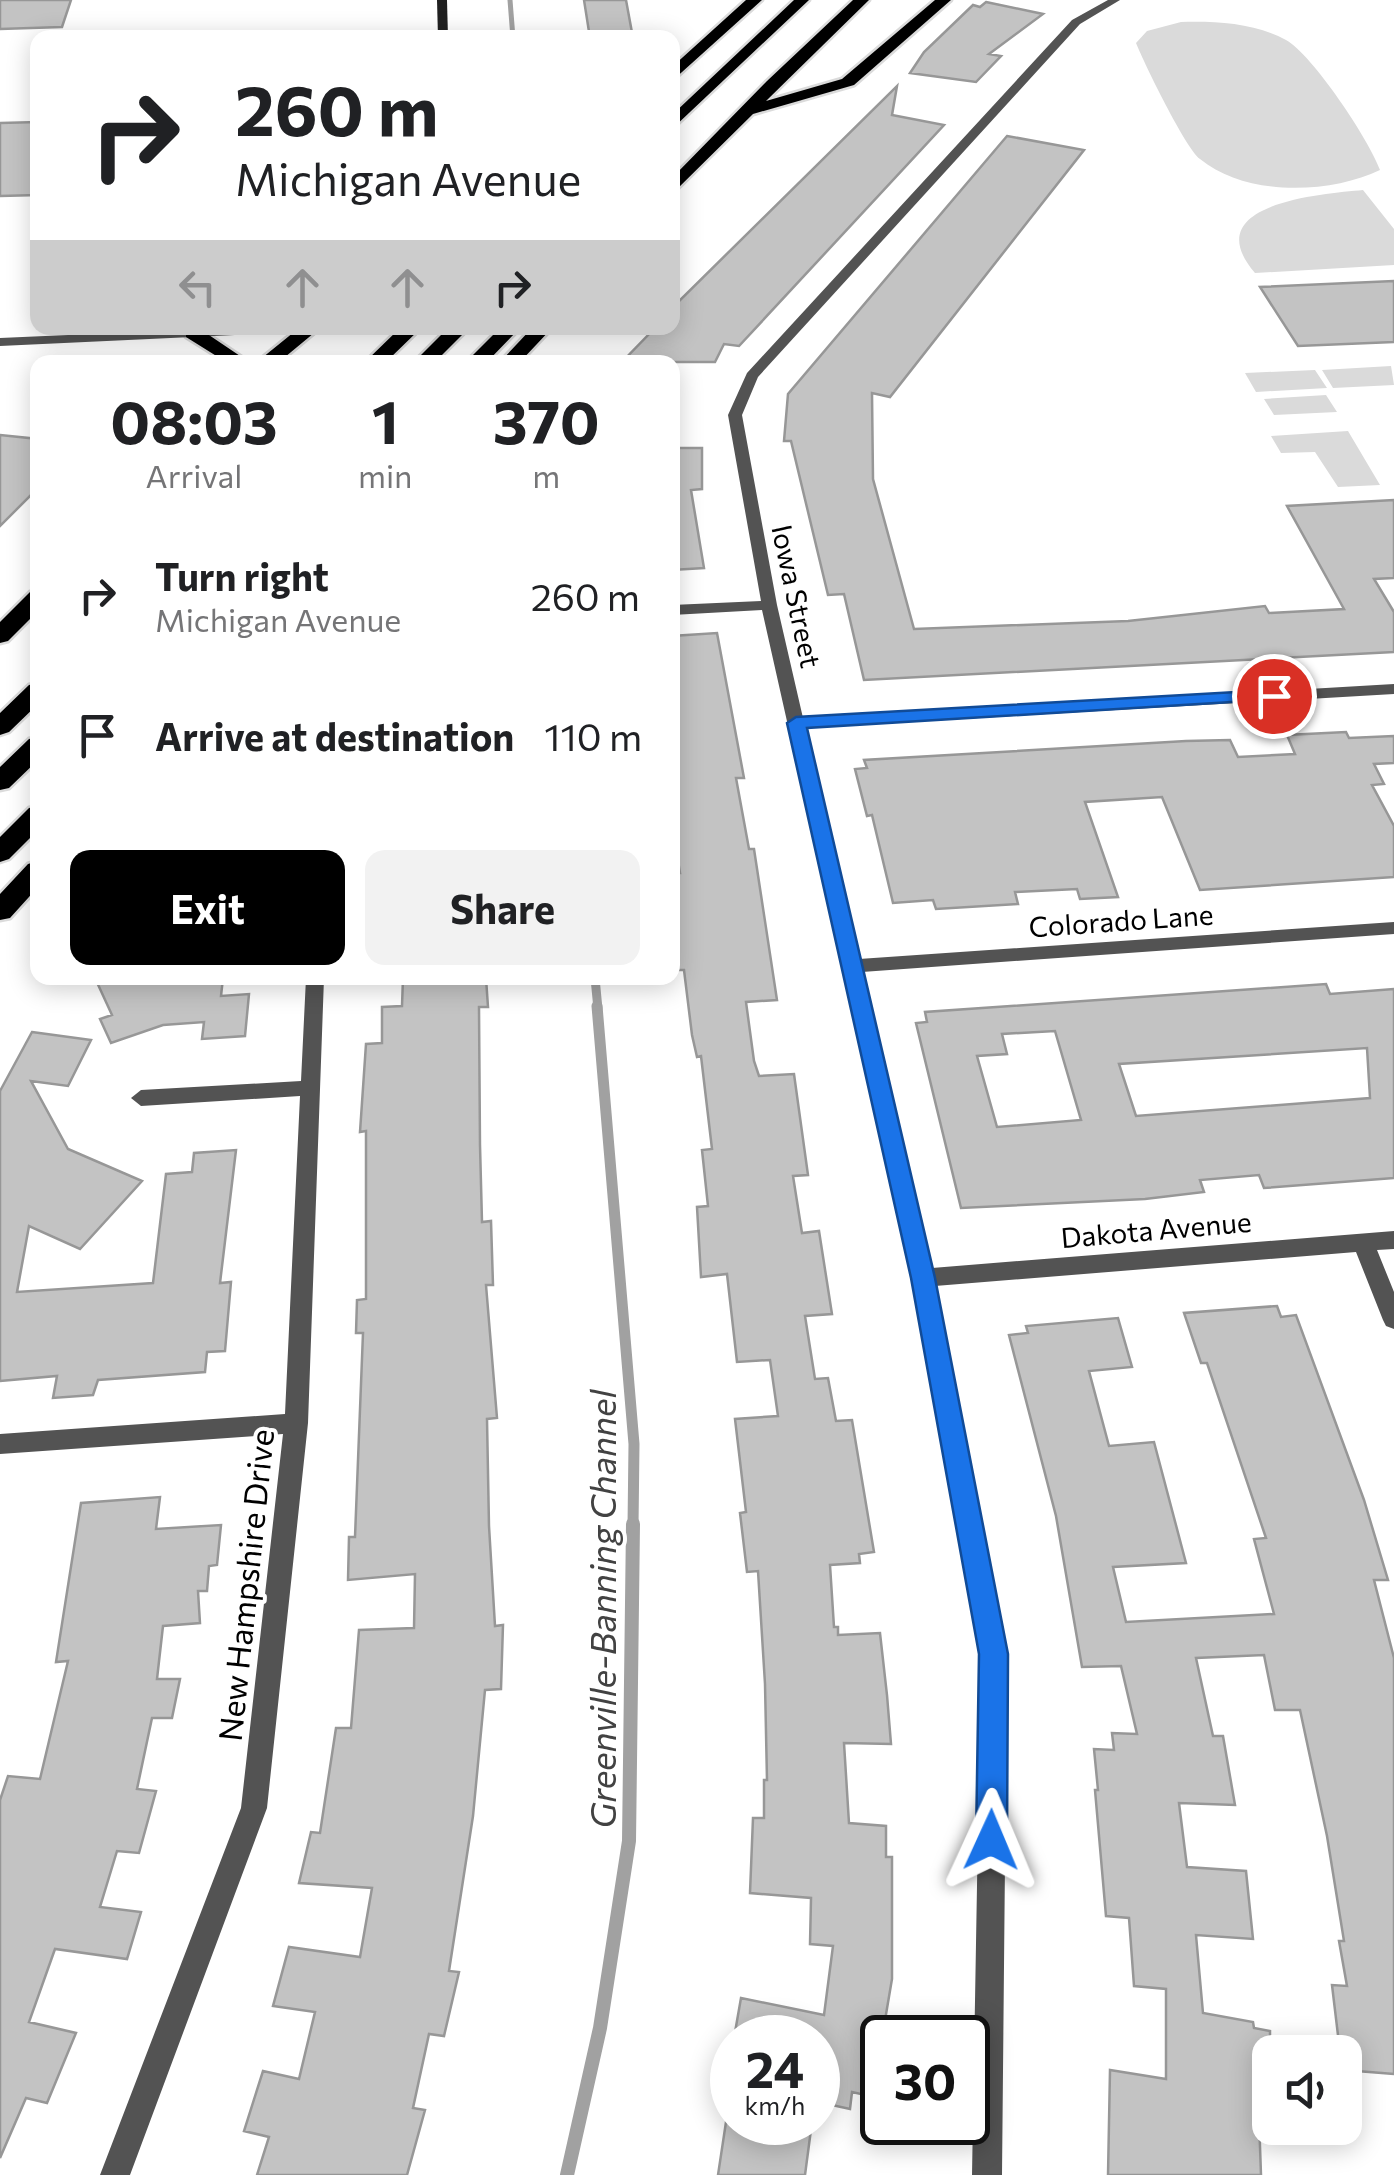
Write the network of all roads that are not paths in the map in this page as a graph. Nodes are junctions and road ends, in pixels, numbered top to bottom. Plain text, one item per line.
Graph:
1 (442, 0) edge
2 (740, 0) edge
3 (755, 0) edge
4 (802, 0) edge
5 (841, 0) edge
6 (862, 0) edge
7 (944, 0) edge
8 (1115, 0) edge
9 (726, 25) junction
10 (443, 30) edge
11 (680, 68) edge
12 (746, 111) junction
13 (680, 116) edge
14 (680, 158) edge
15 (680, 181) edge
16 (151, 335) edge
17 (197, 335) edge
18 (301, 335) edge
19 (404, 335) edge
20 (453, 335) edge
21 (503, 335) edge
22 (535, 335) edge
23 (0, 342) edge
24 (228, 355) edge
25 (276, 355) edge
26 (383, 355) edge
27 (431, 355) edge
28 (483, 355) edge
29 (517, 355) edge
30 (30, 604) edge
31 (769, 605) junction
32 (680, 610) edge
33 (0, 636) edge
34 (1394, 688) edge
35 (30, 698) edge
36 (796, 723) junction
37 (0, 727) edge
38 (30, 753) edge
39 (0, 782) edge
40 (30, 822) edge
41 (0, 852) edge
42 (30, 879) edge
43 (0, 911) edge
44 (1394, 928) edge
45 (852, 966) junction
46 (315, 985) edge
47 (310, 1088) junction
48 (142, 1098) dead end
49 (1394, 1240) edge
50 (1364, 1242) junction
51 (923, 1278) junction
52 (1394, 1320) edge
53 (296, 1423) junction
54 (0, 1444) edge
55 (114, 2175) edge
56 (987, 2175) edge

1 - 10 main road
2 - 9 highway
3 - 9 highway
4 - 13 highway
5 - 14 highway
6 - 12 highway
7 - 12 highway
8 - 31 street, Iowa Street
9 - 11 highway
12 - 15 highway
16 - 23 street
17 - 24 highway
18 - 25 highway
19 - 26 highway
20 - 27 highway
21 - 28 highway
22 - 29 highway
30 - 33 highway
31 - 32 street
31 - 36 street, Iowa Street
34 - 36 street
35 - 37 highway
36 - 45 street, Iowa Street
38 - 39 highway
40 - 41 highway
42 - 43 highway
44 - 45 street, Colorado Lane
45 - 51 street, Iowa Street
46 - 47 street, New Hampshire Drive
47 - 48 street
47 - 53 street, New Hampshire Drive
49 - 50 street, Dakota Avenue
50 - 51 street, Dakota Avenue
50 - 52 street
51 - 56 street, Iowa Street
53 - 54 street
53 - 55 street, New Hampshire Drive

